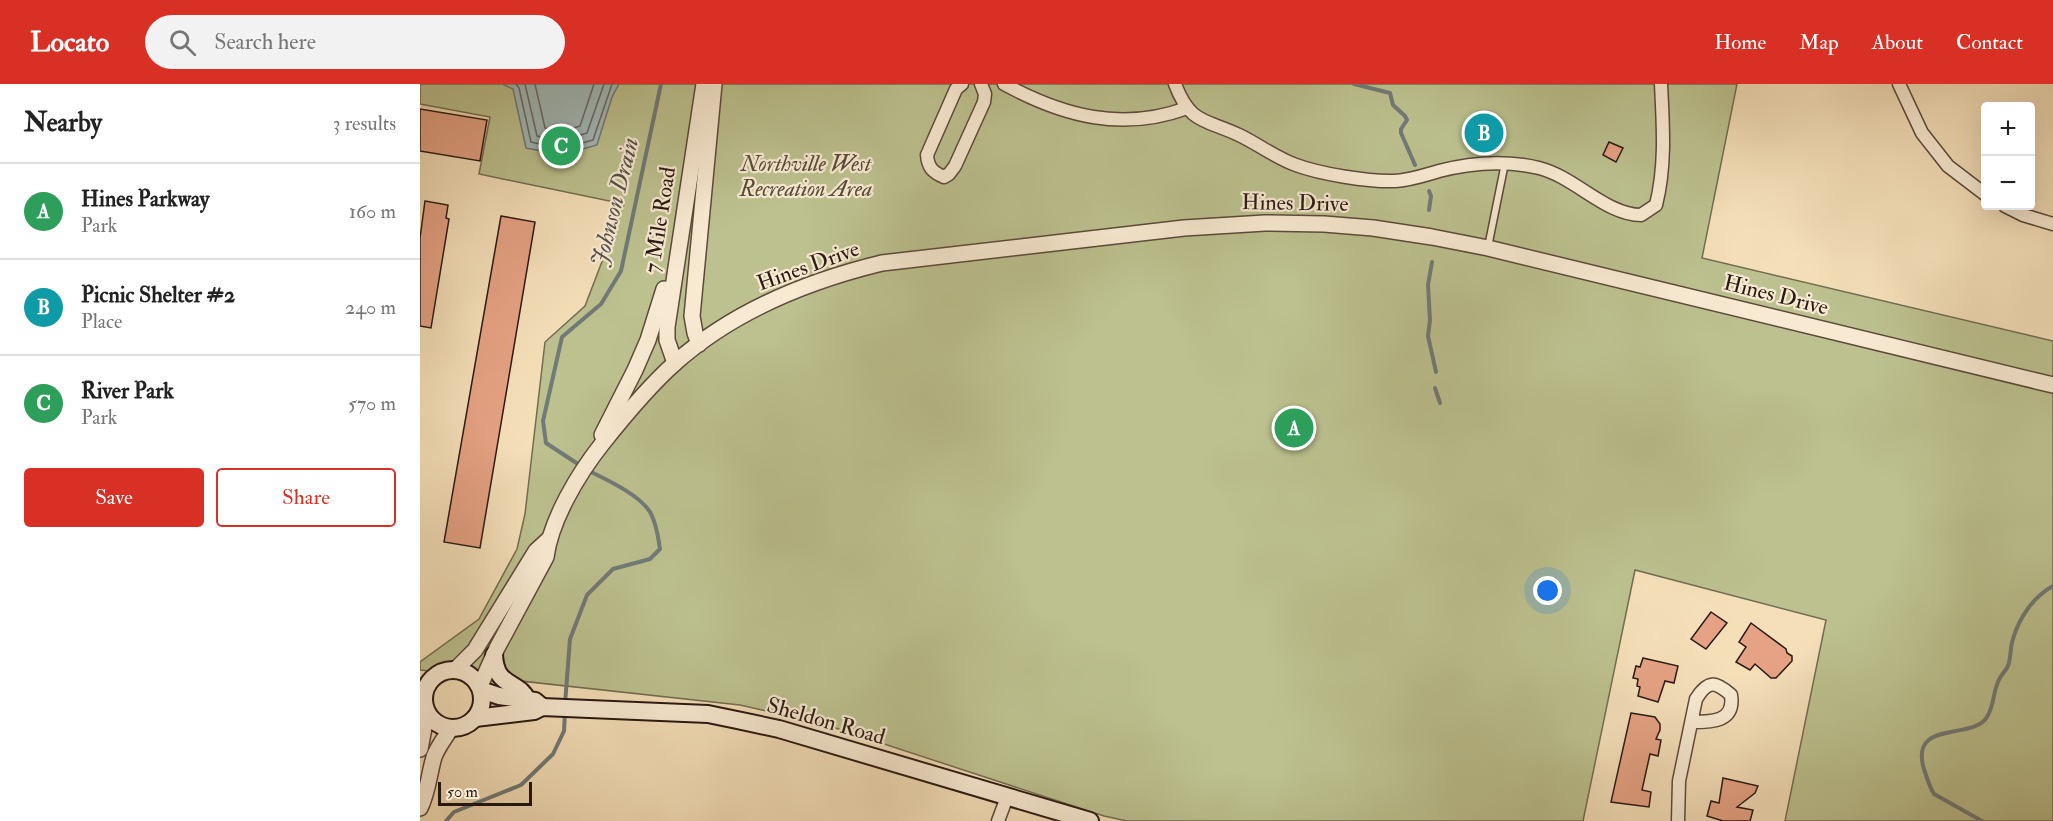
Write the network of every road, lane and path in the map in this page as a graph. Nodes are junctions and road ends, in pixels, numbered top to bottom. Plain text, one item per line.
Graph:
1 (704, 84) edge
2 (714, 84) edge
3 (962, 84) edge
4 (981, 84) edge
5 (1005, 84) edge
6 (1175, 84) edge
7 (1661, 84) edge
8 (1899, 84) edge
9 (1187, 108) junction
10 (1505, 163) junction
11 (1981, 191) edge
12 (686, 202) junction
13 (2013, 210) edge
14 (2053, 224) edge
15 (1488, 248) junction
16 (699, 344) junction
17 (675, 363) junction
18 (2053, 385) edge
19 (591, 458) junction
20 (548, 540) junction
21 (494, 656) junction
22 (455, 670) junction
23 (427, 677) edge
24 (480, 688) junction
25 (541, 705) junction
26 (424, 706) edge
27 (475, 718) junction
28 (1692, 722) dead end
29 (451, 728) junction
30 (420, 749) edge
31 (1007, 797) junction
32 (420, 808) edge
33 (998, 821) edge
34 (1090, 821) edge
35 (1678, 821) edge

1 - 12 street, 7 Mile Road
2 - 16 street, 7 Mile Road
3 - 4 street
5 - 9 street
6 - 9 street
7 - 10 street
8 - 11 street
9 - 10 street
10 - 15 lane
12 - 17 street, 7 Mile Road
12 - 19 street
13 - 14 street
15 - 16 street, Hines Drive
15 - 18 street, Hines Drive
16 - 17 street, Hines Drive
17 - 19 street, Hines Drive
19 - 20 street
20 - 21 street
20 - 22 street
21 - 24 street
21 - 25 main road
22 - 23 main road
22 - 24 main road
23 - 26 main road
24 - 25 main road, Sheldon Road
24 - 27 main road
25 - 27 main road, Sheldon Road
25 - 31 main road, Sheldon Road
26 - 29 main road
26 - 30 street
27 - 29 main road
28 - 35 street
29 - 32 street
31 - 33 street
31 - 34 main road, Sheldon Road

